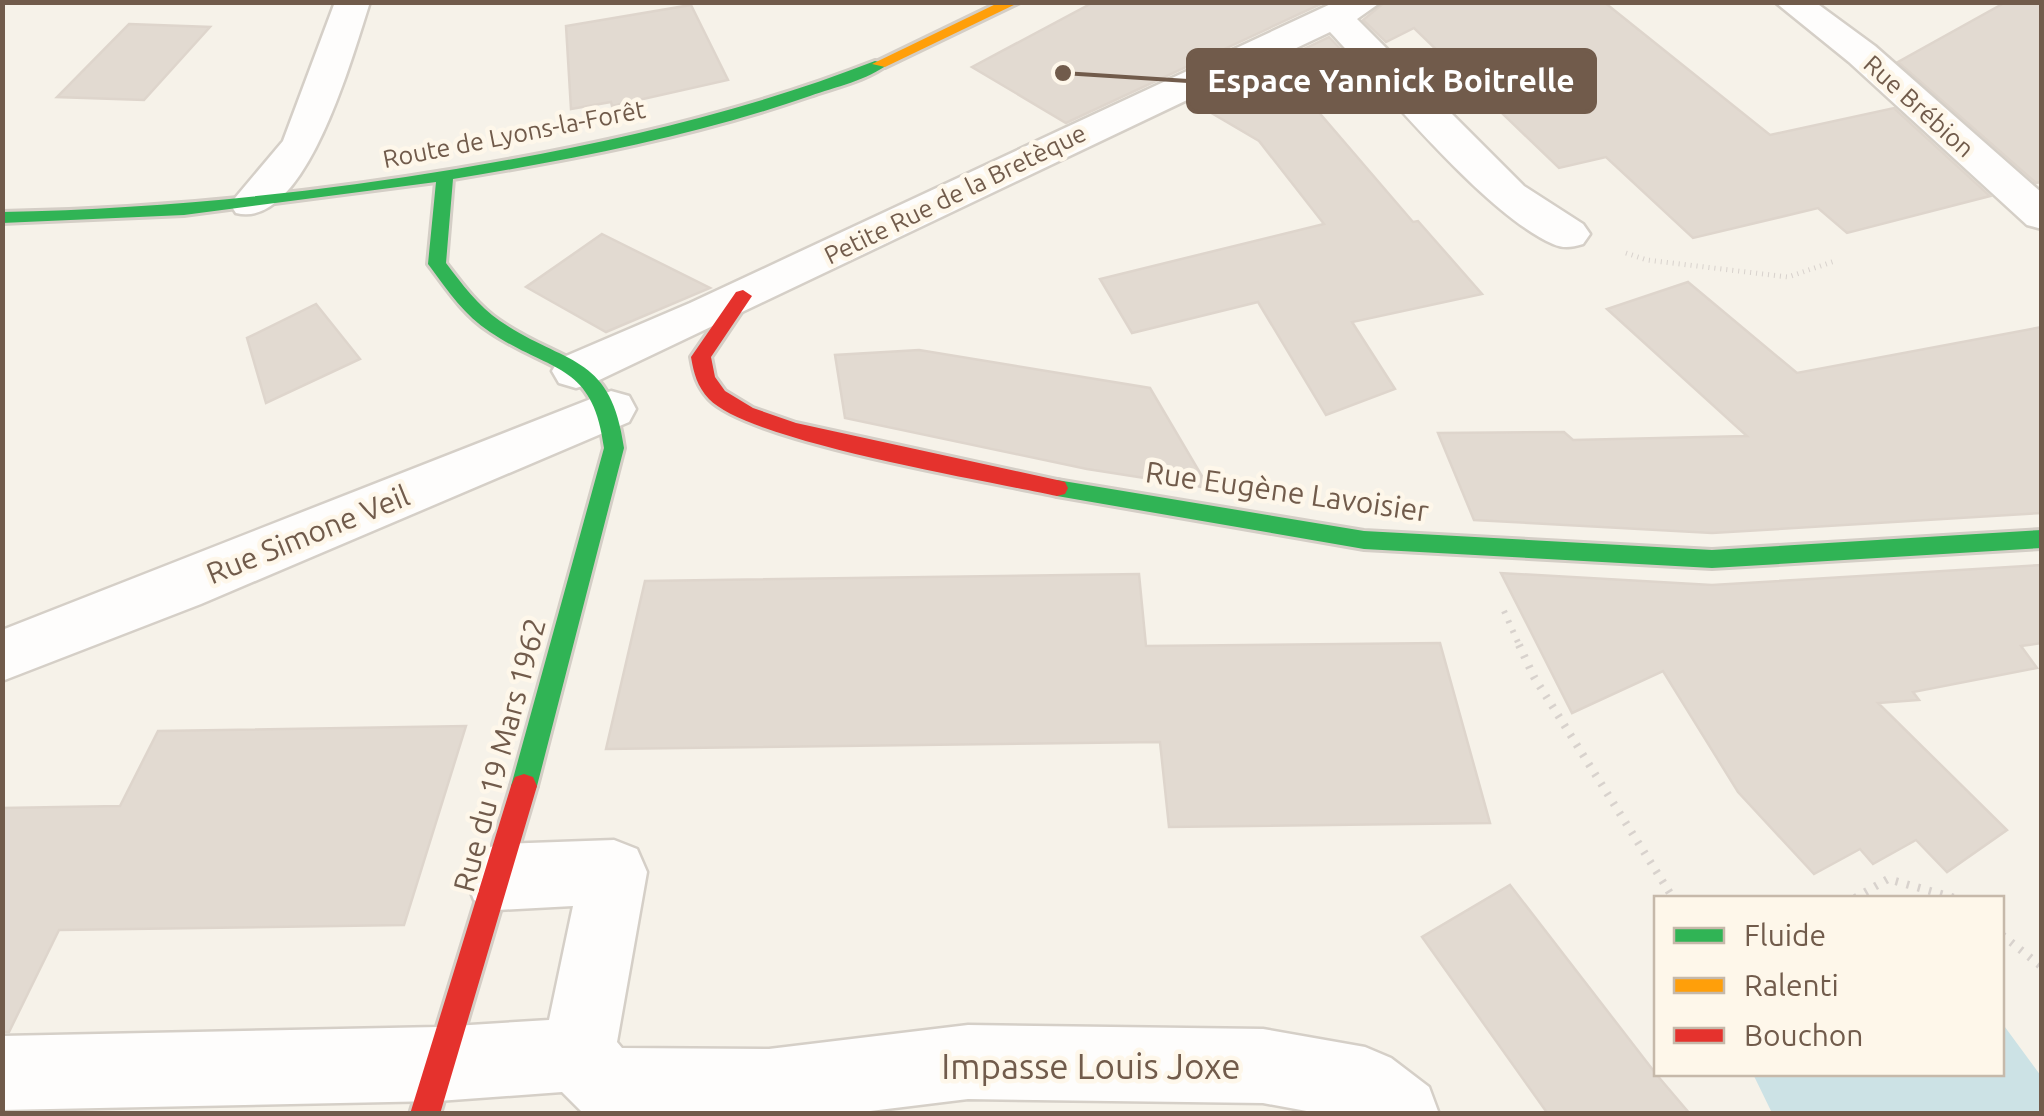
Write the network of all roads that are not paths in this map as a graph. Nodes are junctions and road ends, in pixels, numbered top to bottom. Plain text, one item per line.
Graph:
1 (353, 2) edge
2 (1012, 2) edge
3 (1792, 2) edge
4 (1349, 9) edge
5 (444, 176) junction
6 (251, 204) junction
7 (2042, 216) edge
8 (2, 218) edge
9 (1568, 234) road end
10 (743, 296) junction
11 (594, 390) junction
12 (2042, 538) edge
13 (2, 656) edge
14 (498, 877) junction
15 (578, 1054) junction
16 (2, 1073) edge
17 (432, 1089) edge
18 (767, 1100) edge
19 (1402, 1114) edge

1 - 6 street
2 - 5 street, Route de Lyons-la-Forêt
3 - 7 street, Rue Brébion
4 - 9 street, Petite Rue de la Bretèque
4 - 10 street, Petite Rue de la Bretèque
5 - 6 street, Route de Lyons-la-Forêt
5 - 11 street
6 - 8 street, Route de Lyons-la-Forêt
10 - 11 street, Petite Rue de la Bretèque
10 - 12 street, Rue Eugène Lavoisier
11 - 13 street, Rue Simone Veil
11 - 14 street, Rue du 19 Mars 1962
14 - 15 street
14 - 17 street, Rue du 19 Mars 1962
15 - 17 street
15 - 18 street, Impasse Louis Joxe
16 - 17 street
18 - 19 street, Impasse Louis Joxe

